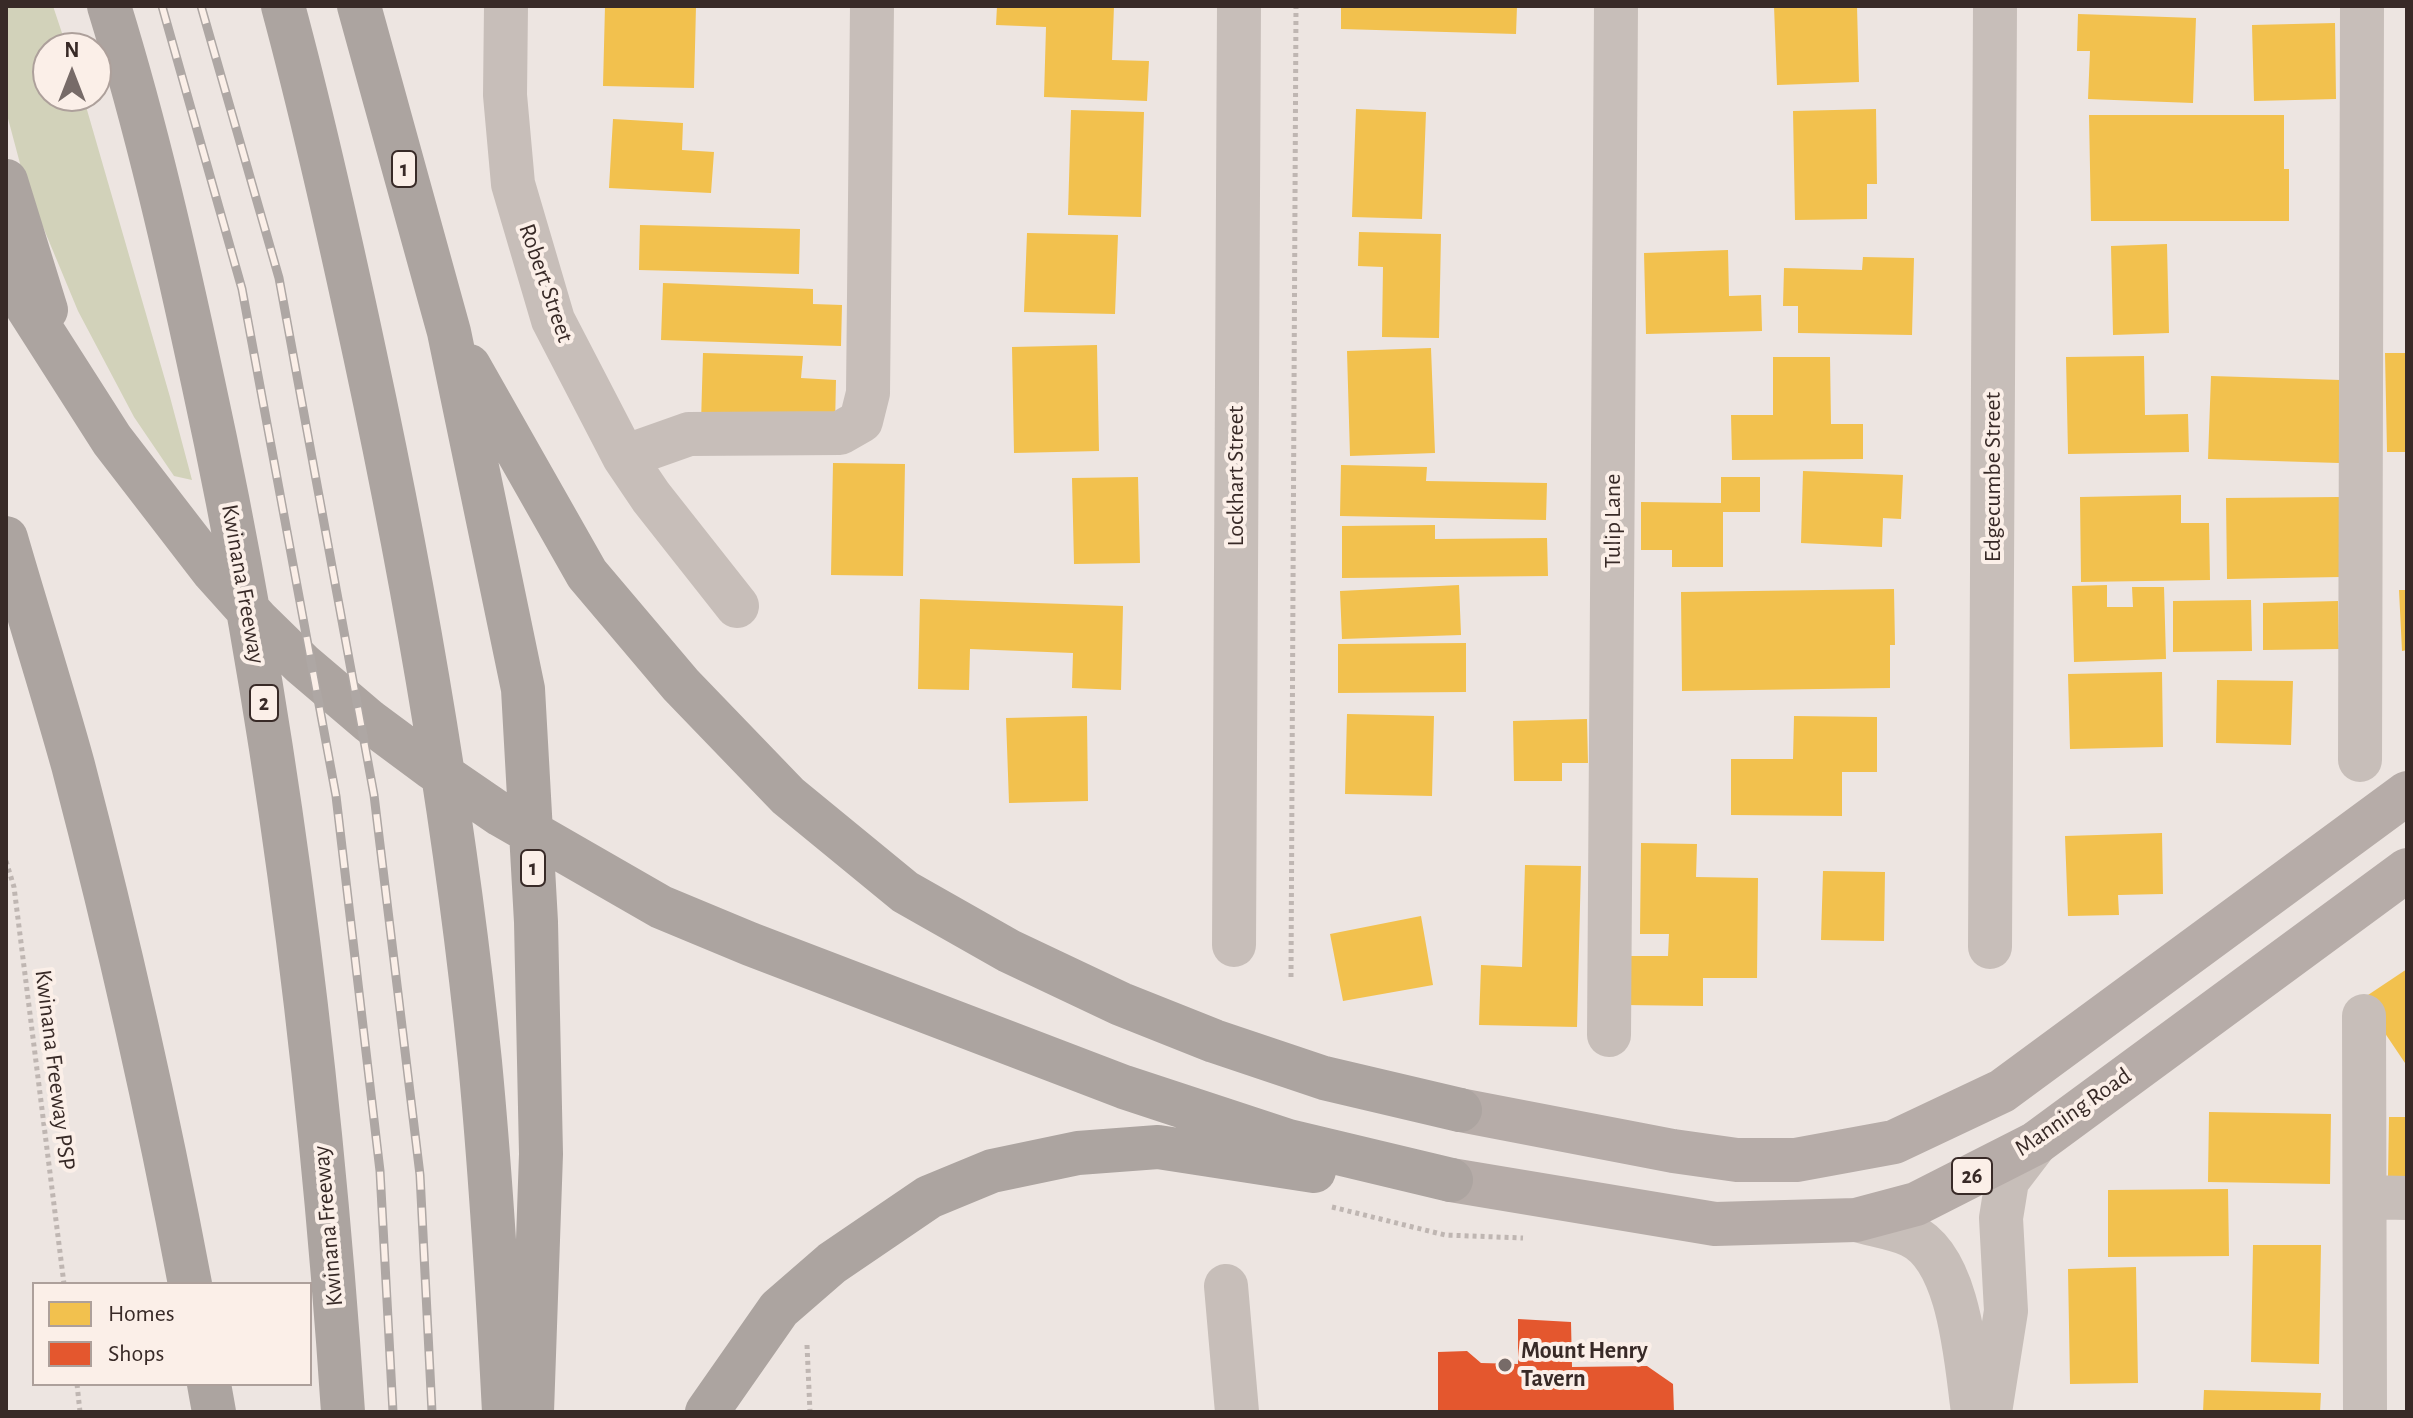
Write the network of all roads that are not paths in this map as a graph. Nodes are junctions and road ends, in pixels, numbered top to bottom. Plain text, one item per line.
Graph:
1 (109, 6) edge
2 (283, 6) edge
3 (359, 6) edge
4 (506, 6) edge
5 (872, 6) edge
6 (1239, 6) edge
7 (1616, 6) edge
8 (1995, 6) edge
9 (2362, 6) edge
10 (6, 181) edge
11 (6, 274) edge
12 (449, 332) junction
13 (61, 363) junction
14 (624, 457) junction
15 (6, 538) edge
16 (737, 606) dead end
17 (2360, 760) dead end
18 (2407, 793) edge
19 (2407, 870) edge
20 (1234, 945) dead end
21 (1990, 947) dead end
22 (2364, 1016) dead end
23 (1609, 1035) dead end
24 (1460, 1110) joint
25 (2036, 1143) junction
26 (1451, 1180) junction
27 (2386, 1198) edge
28 (1856, 1220) junction
29 (190, 1282) edge
30 (1226, 1286) dead end
31 (209, 1386) edge
32 (214, 1412) edge
33 (343, 1412) edge
34 (504, 1412) edge
35 (532, 1412) edge
36 (707, 1412) edge
37 (1237, 1412) edge
38 (1973, 1412) edge
39 (1990, 1412) edge
40 (2365, 1412) edge

1 - 33 highway, Kwinana Freeway / 2
2 - 34 highway
3 - 12 highway, 1
4 - 14 street, Robert Street
5 - 14 street
6 - 20 street, Lockhart Street
7 - 23 street, Tulip Lane
8 - 21 street, Edgecumbe Street
9 - 17 street
10 - 13 highway
11 - 13 highway
12 - 24 highway
12 - 35 highway, 1
13 - 26 highway
14 - 16 street, Robert Street
15 - 29 highway
18 - 24 main road
19 - 25 main road, Manning Road / 26
22 - 27 street
25 - 28 main road, Manning Road / 26
25 - 39 street
26 - 28 main road, Manning Road / 26
26 - 36 highway
27 - 40 street
28 - 38 street
30 - 37 street
31 - 32 highway

